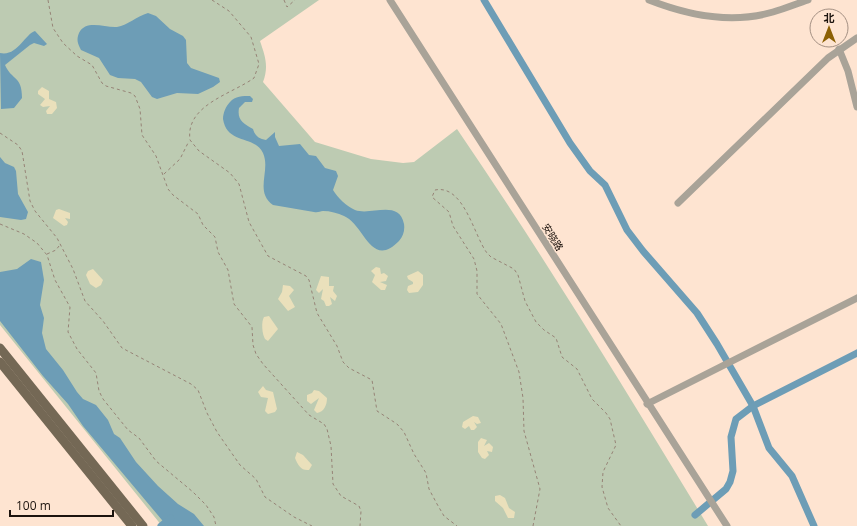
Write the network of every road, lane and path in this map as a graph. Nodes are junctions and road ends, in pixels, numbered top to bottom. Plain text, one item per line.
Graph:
1 (48, 0) edge
2 (212, 0) edge
3 (284, 0) edge
4 (295, 0) edge
5 (390, 0) edge
6 (649, 0) edge
7 (808, 0) edge
8 (857, 38) edge
9 (839, 50) junction
10 (857, 107) edge
11 (0, 133) edge
12 (190, 140) junction
13 (164, 175) junction
14 (678, 203) dead end
15 (0, 224) edge
16 (60, 245) junction
17 (46, 254) junction
18 (857, 298) edge
19 (0, 348) edge
20 (0, 362) edge
21 (647, 404) junction
22 (725, 523) edge
23 (139, 525) edge
24 (216, 526) edge
25 (312, 526) edge
26 (360, 526) edge
27 (457, 526) edge
28 (533, 526) edge
29 (621, 526) edge

1 - 13 path
2 - 12 path
3 - 4 path
5 - 21 street, 安晓路
6 - 7 street
8 - 9 street
9 - 10 street
9 - 14 street
11 - 16 path
12 - 13 path
12 - 27 path
13 - 26 path
15 - 17 path
16 - 17 path
16 - 25 path
17 - 24 path
18 - 21 street
19 - 23 main road
20 - 23 main road
21 - 22 street, 安晓路
28 - 29 path

